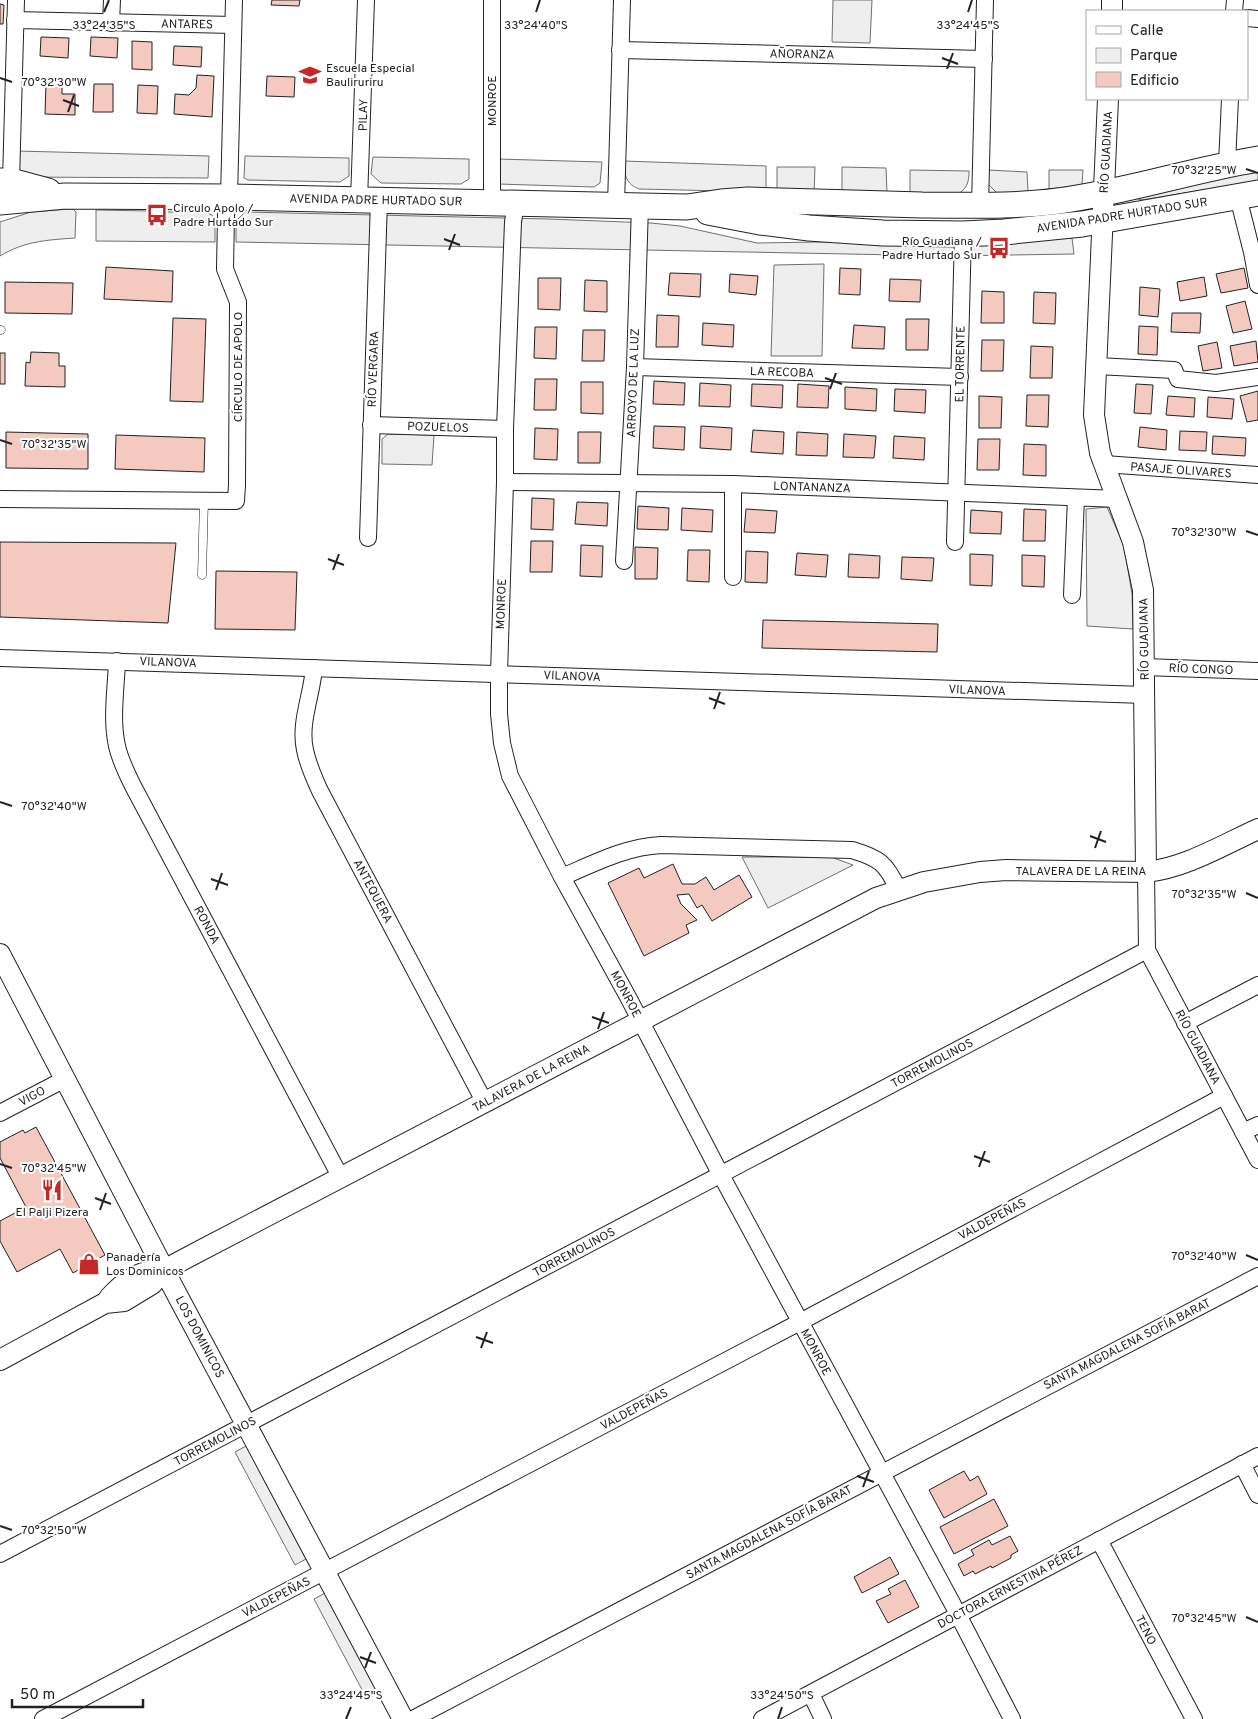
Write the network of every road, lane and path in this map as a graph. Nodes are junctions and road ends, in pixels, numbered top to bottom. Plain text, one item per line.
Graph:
1 (16, 0) edge
2 (112, 0) edge
3 (234, 0) edge
4 (366, 0) edge
5 (492, 0) edge
6 (622, 0) edge
7 (985, 0) edge
8 (15, 20) junction
9 (111, 22) junction
10 (233, 25) junction
11 (620, 50) junction
12 (984, 58) junction
13 (1108, 100) edge
14 (1230, 100) edge
15 (1258, 160) edge
16 (1228, 164) junction
17 (4, 188) edge
18 (1104, 192) junction
19 (1248, 195) edge
20 (65, 196) junction
21 (229, 197) junction
22 (369, 200) junction
23 (504, 203) junction
24 (628, 205) junction
25 (980, 206) junction
26 (687, 207) junction
27 (0, 214) edge
28 (1102, 220) junction
29 (963, 234) junction
30 (1258, 286) edge
31 (1096, 366) junction
32 (635, 367) junction
33 (1258, 377) edge
34 (960, 378) junction
35 (371, 425) junction
36 (505, 429) junction
37 (1104, 464) junction
38 (1258, 475) edge
39 (506, 482) junction
40 (629, 482) junction
41 (733, 484) junction
42 (957, 493) junction
43 (1076, 498) junction
44 (0, 499) edge
45 (1118, 499) junction
46 (204, 500) junction
47 (368, 538) dead end
48 (955, 542) dead end
49 (624, 561) dead end
50 (202, 575) dead end
51 (733, 577) dead end
52 (1072, 595) dead end
53 (0, 658) edge
54 (117, 661) junction
55 (1144, 667) junction
56 (314, 668) junction
57 (1258, 671) edge
58 (499, 674) junction
59 (1145, 695) junction
60 (1258, 829) edge
61 (1146, 872) junction
62 (562, 877) junction
63 (898, 889) junction
64 (1147, 950) junction
65 (0, 954) edge
66 (1258, 985) edge
67 (640, 1020) junction
68 (1185, 1023) junction
69 (65, 1078) junction
70 (1224, 1096) junction
71 (485, 1103) junction
72 (0, 1113) edge
73 (1251, 1129) edge
74 (1258, 1160) edge
75 (721, 1175) junction
76 (341, 1178) junction
77 (164, 1270) junction
78 (1258, 1276) edge
79 (800, 1322) junction
80 (0, 1360) edge
81 (246, 1425) junction
82 (1258, 1456) edge
83 (1242, 1464) junction
84 (882, 1473) junction
85 (1258, 1495) edge
86 (1099, 1540) junction
87 (0, 1554) edge
88 (324, 1572) junction
89 (958, 1615) junction
90 (810, 1694) junction
91 (43, 1719) edge
92 (403, 1719) edge
93 (412, 1719) edge
94 (762, 1719) edge
95 (823, 1719) edge
96 (1012, 1719) edge
97 (1194, 1719) edge

1 - 8 street
2 - 9 street
3 - 10 street, CÍRCULO DE APOLO
4 - 22 street, PILAY
5 - 23 street, MONROE
6 - 11 street, ARROYO DE LA LUZ
7 - 12 street
8 - 9 street, ANTARES
8 - 17 street
9 - 10 street, ANTARES
10 - 21 street, CÍRCULO DE APOLO
11 - 12 street, AÑORANZA
11 - 24 street, ARROYO DE LA LUZ
12 - 25 street
13 - 18 street, RÍO GUADIANA
14 - 16 street
15 - 16 main road, AVENIDA PADRE HURTADO SUR
16 - 18 main road, AVENIDA PADRE HURTADO SUR
17 - 20 main road, AVENIDA PADRE HURTADO SUR
18 - 25 main road, AVENIDA PADRE HURTADO SUR
18 - 28 street, RÍO GUADIANA
19 - 28 main road, AVENIDA PADRE HURTADO SUR
19 - 30 street
20 - 21 main road, AVENIDA PADRE HURTADO SUR
20 - 27 main road
21 - 22 main road, AVENIDA PADRE HURTADO SUR
21 - 46 street, CÍRCULO DE APOLO
22 - 23 main road, AVENIDA PADRE HURTADO SUR
22 - 35 street, RÍO VERGARA
23 - 24 main road, AVENIDA PADRE HURTADO SUR
23 - 36 street, MONROE
24 - 26 main road, AVENIDA PADRE HURTADO SUR
24 - 32 street, ARROYO DE LA LUZ
25 - 26 main road, AVENIDA PADRE HURTADO SUR
26 - 29 main road, AVENIDA PADRE HURTADO SUR
28 - 29 main road, AVENIDA PADRE HURTADO SUR
28 - 31 street, RÍO GUADIANA
29 - 34 street, EL TORRENTE
31 - 33 street
31 - 37 street, RÍO GUADIANA
32 - 34 street, LA RECOBA
32 - 40 street, ARROYO DE LA LUZ
34 - 42 street, EL TORRENTE
35 - 36 street, POZUELOS
35 - 47 street, RÍO VERGARA
36 - 39 street, MONROE
37 - 38 street, PASAJE OLIVARES
37 - 45 street, RÍO GUADIANA
39 - 40 street, LONTANANZA
39 - 58 street, MONROE
40 - 41 street, LONTANANZA
40 - 49 street, ARROYO DE LA LUZ
41 - 42 street, LONTANANZA
41 - 51 street
42 - 43 street, LONTANANZA
42 - 48 street, EL TORRENTE
43 - 45 street, LONTANANZA
43 - 52 street
44 - 46 street, CÍRCULO DE APOLO
45 - 55 street, RÍO GUADIANA
46 - 50 lane
53 - 54 street, VILANOVA
54 - 56 street, VILANOVA
54 - 76 street, RONDA
55 - 57 street, RÍO CONGO
55 - 59 street, RÍO GUADIANA
56 - 58 street, VILANOVA
56 - 71 street, ANTEQUERA
58 - 59 street, VILANOVA
58 - 62 street, MONROE
59 - 61 street, RÍO GUADIANA
60 - 61 street, TALAVERA DE LA REINA
61 - 63 street, TALAVERA DE LA REINA
61 - 64 street, RÍO GUADIANA
62 - 63 street
62 - 67 street, MONROE
63 - 67 street, TALAVERA DE LA REINA
64 - 68 street, RÍO GUADIANA
64 - 75 street, TORREMOLINOS
65 - 69 street, LOS DOMINICOS
66 - 68 street
67 - 71 street, TALAVERA DE LA REINA
67 - 75 street, MONROE
68 - 70 street, RÍO GUADIANA
69 - 72 street, VIGO
69 - 77 street, LOS DOMINICOS
70 - 73 street, RÍO GUADIANA
70 - 79 street, VALDEPEÑAS
71 - 76 street, TALAVERA DE LA REINA
73 - 74 street, RÍO GUADIANA
75 - 79 street, MONROE
75 - 81 street, TORREMOLINOS
76 - 77 street, TALAVERA DE LA REINA
77 - 80 street, TALAVERA DE LA REINA
77 - 81 street, LOS DOMINICOS
78 - 84 street, SANTA MAGDALENA SOFÍA BARAT
79 - 84 street, MONROE
79 - 88 street, VALDEPEÑAS
81 - 87 street, TORREMOLINOS
81 - 88 street, LOS DOMINICOS
82 - 83 street, DOCTORA ERNESTINA PÉREZ
83 - 85 street
83 - 86 street, DOCTORA ERNESTINA PÉREZ
84 - 89 street, MONROE
84 - 93 street, SANTA MAGDALENA SOFÍA BARAT
86 - 89 street, DOCTORA ERNESTINA PÉREZ
86 - 97 street, TENO
88 - 91 street, VALDEPEÑAS
88 - 92 street, LOS DOMINICOS
89 - 90 street, DOCTORA ERNESTINA PÉREZ
89 - 96 street, MONROE
90 - 94 street, DOCTORA ERNESTINA PÉREZ
90 - 95 street

